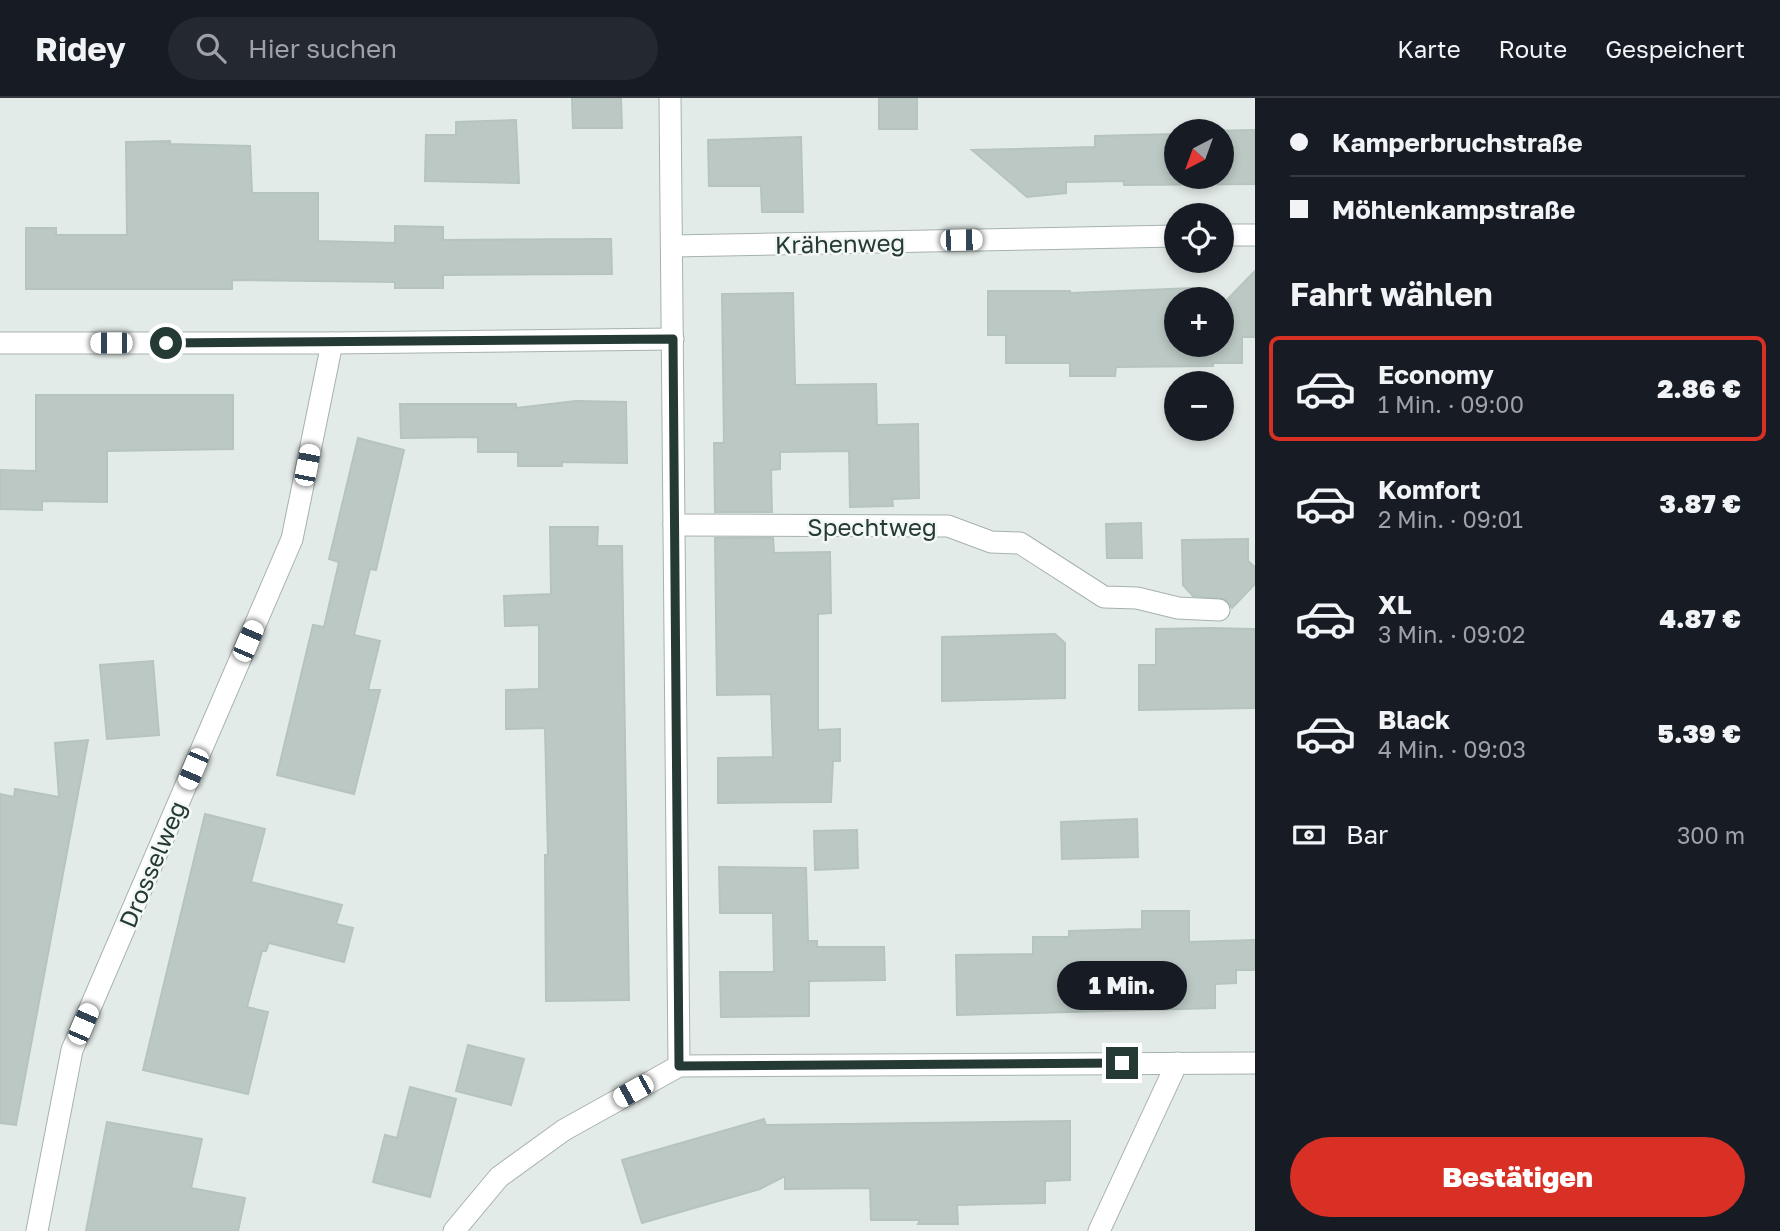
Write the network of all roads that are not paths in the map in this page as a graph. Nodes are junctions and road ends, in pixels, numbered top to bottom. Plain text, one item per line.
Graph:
1 (670, 98) edge
2 (1234, 235) edge
3 (1255, 235) edge
4 (1164, 236) edge
5 (672, 246) junction
6 (673, 339) junction
7 (0, 343) edge
8 (332, 343) junction
9 (674, 525) junction
10 (1219, 610) dead end
11 (1177, 1063) junction
12 (1255, 1063) edge
13 (679, 1066) junction
14 (37, 1231) edge
15 (454, 1231) edge
16 (1098, 1231) edge

1 - 5 street
2 - 3 street
4 - 5 street, Krähenweg
5 - 6 street
6 - 8 street
6 - 9 street
7 - 8 street
8 - 14 street, Drosselweg
9 - 10 street, Spechtweg
9 - 13 street
11 - 12 street
11 - 13 street
11 - 16 street
13 - 15 street

